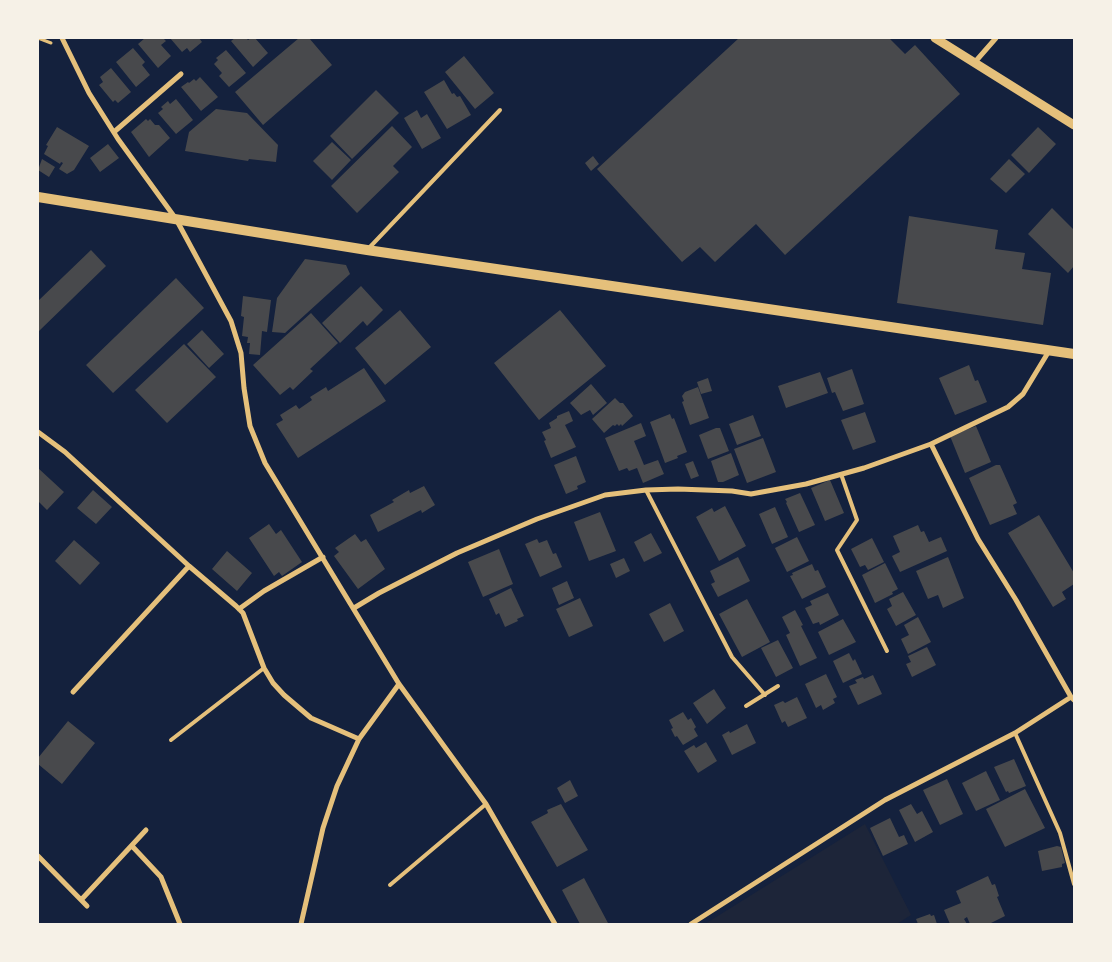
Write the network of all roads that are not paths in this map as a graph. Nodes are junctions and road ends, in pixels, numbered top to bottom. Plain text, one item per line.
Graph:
1 (62, 38) edge
2 (935, 38) edge
3 (996, 38) edge
4 (975, 62) junction
5 (182, 74) dead end
6 (500, 110) dead end
7 (1074, 125) edge
8 (114, 132) junction
9 (38, 197) edge
10 (176, 219) junction
11 (367, 250) junction
12 (1049, 351) junction
13 (1074, 354) edge
14 (38, 432) edge
15 (932, 444) junction
16 (842, 474) junction
17 (646, 490) junction
18 (323, 557) junction
19 (189, 566) junction
20 (354, 608) junction
21 (239, 609) junction
22 (887, 651) dead end
23 (264, 668) junction
24 (400, 684) junction
25 (778, 686) dead end
26 (73, 692) dead end
27 (765, 694) junction
28 (1073, 698) edge
29 (746, 706) dead end
30 (1015, 733) junction
31 (359, 739) junction
32 (171, 740) dead end
33 (486, 804) junction
34 (146, 830) dead end
35 (132, 846) junction
36 (38, 856) edge
37 (1074, 884) edge
38 (390, 885) dead end
39 (81, 900) junction
40 (87, 906) dead end
41 (180, 924) edge
42 (301, 924) edge
43 (555, 924) edge
44 (691, 924) edge

1 - 8 street
2 - 4 street
3 - 4 street
4 - 7 street
5 - 8 street
6 - 11 lane
8 - 10 street
9 - 10 main road
10 - 11 main road
10 - 18 street
11 - 12 main road
12 - 13 main road
12 - 15 street
14 - 19 street
15 - 16 street
15 - 28 street
16 - 17 street
16 - 22 lane
17 - 20 street
17 - 27 lane
18 - 20 street
18 - 21 street
19 - 21 street
19 - 26 street
20 - 24 street
21 - 23 street
23 - 31 street
23 - 32 lane
24 - 31 street
24 - 33 street
25 - 27 lane
27 - 29 lane
28 - 30 street
30 - 37 lane
30 - 44 street
31 - 42 street
33 - 38 lane
33 - 43 street
34 - 35 street
35 - 39 street
35 - 41 street
36 - 39 street
39 - 40 street

